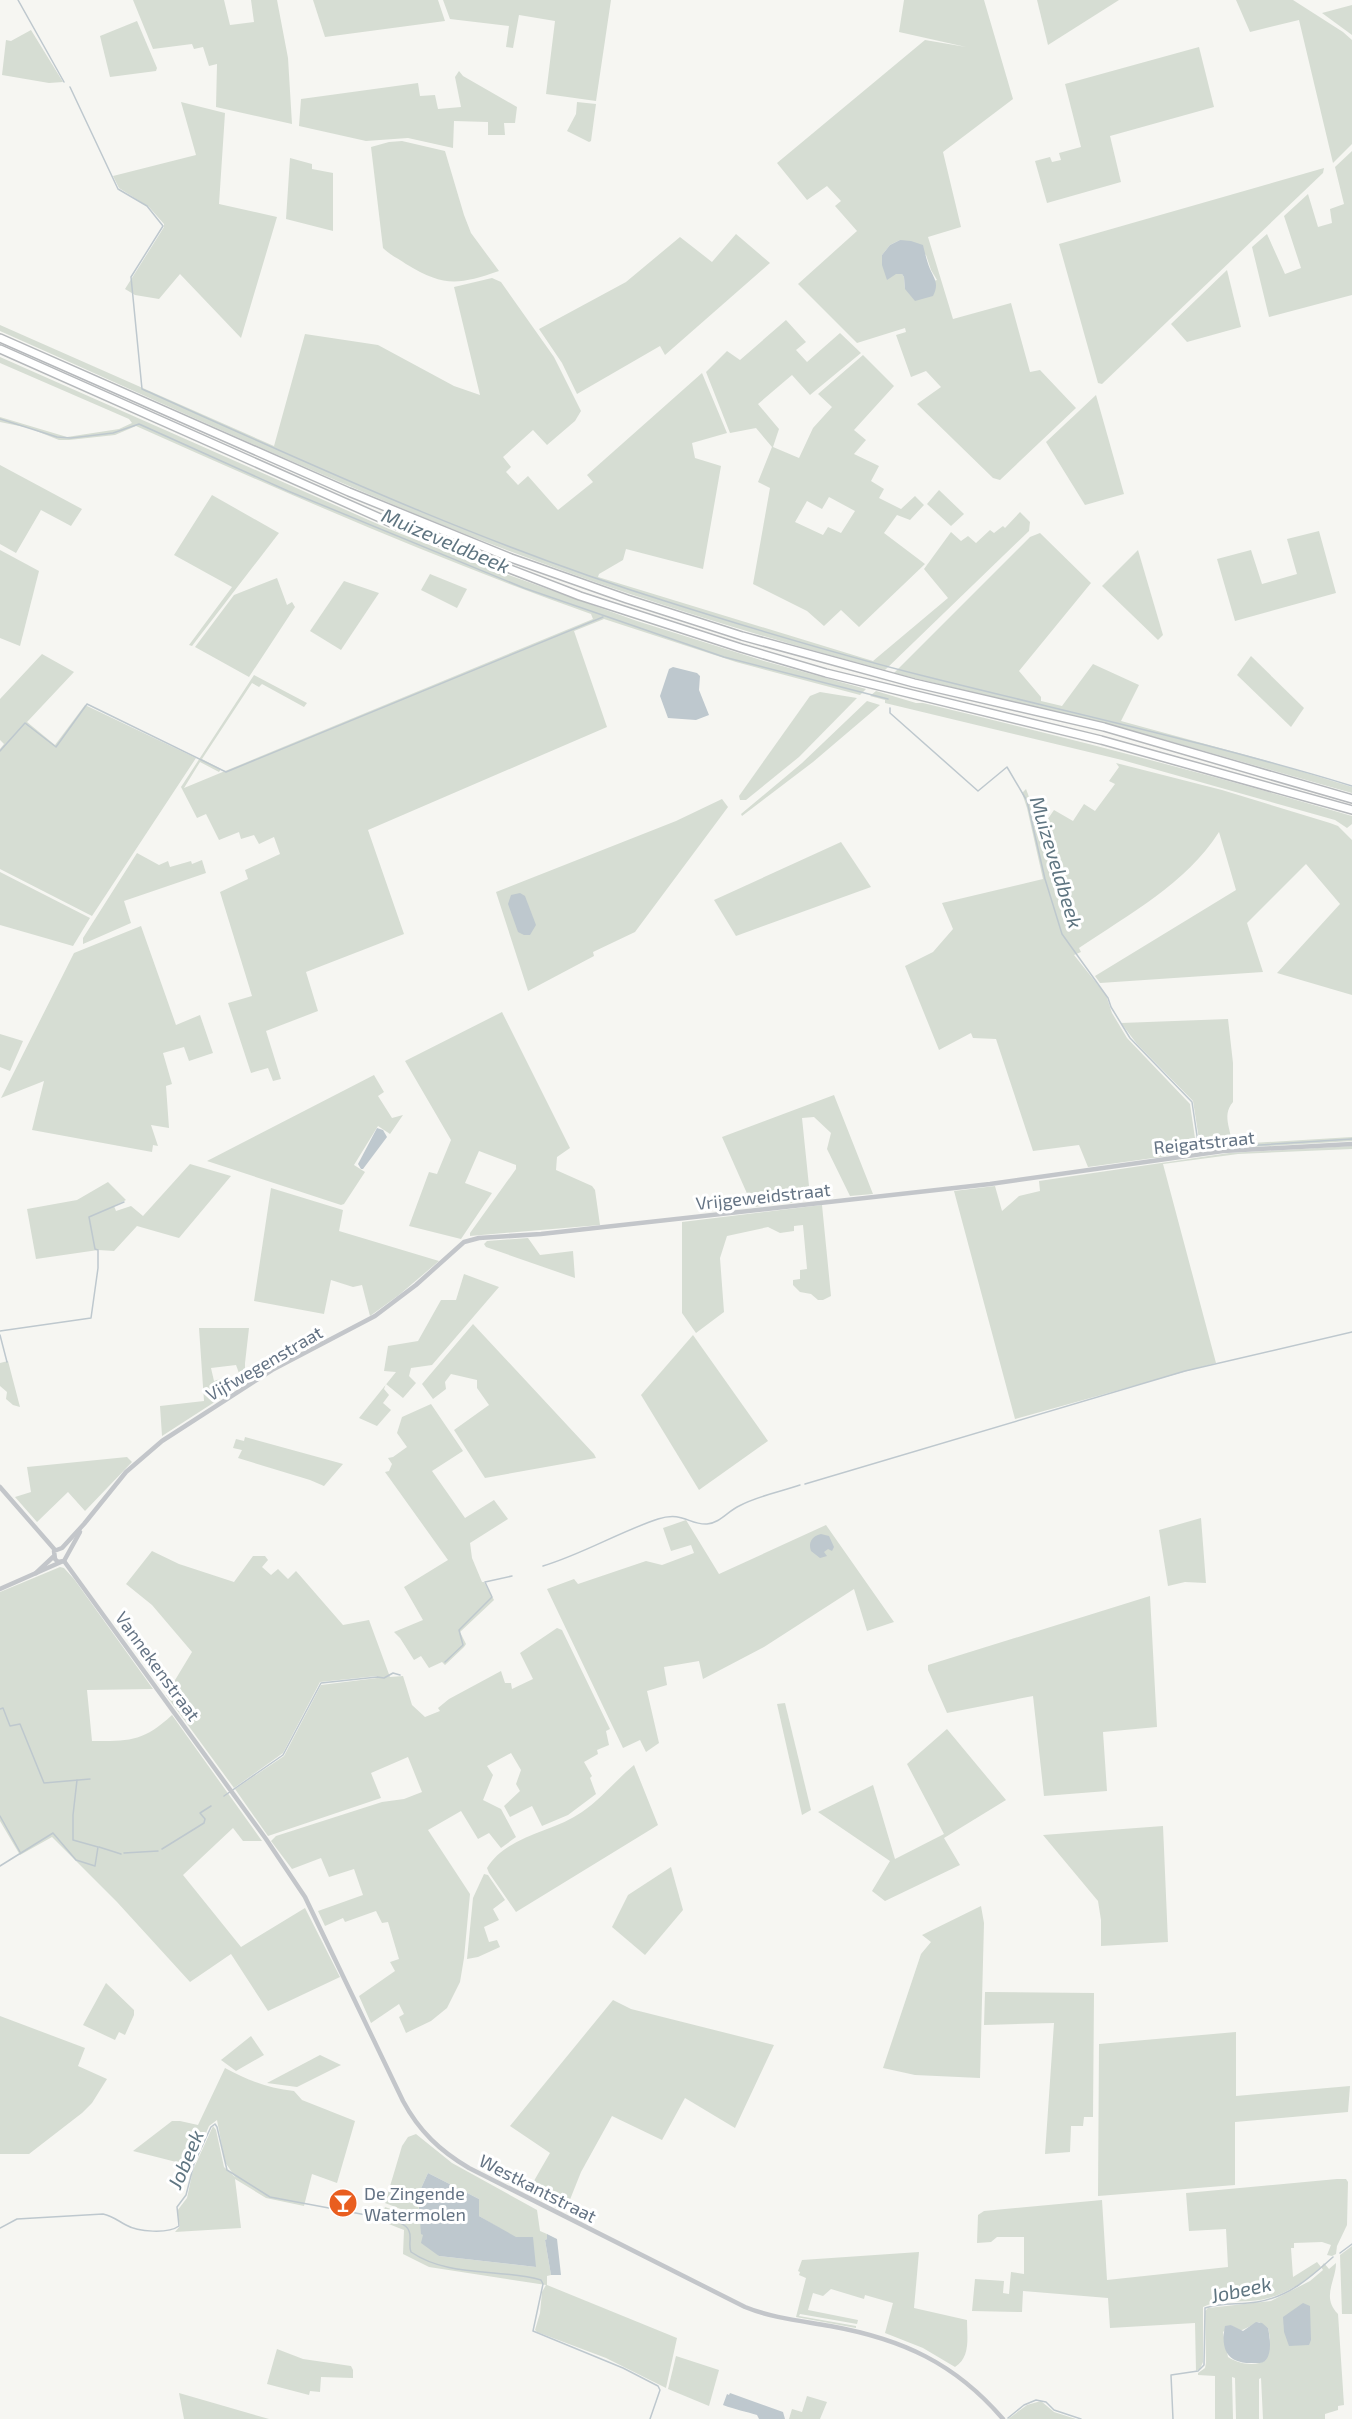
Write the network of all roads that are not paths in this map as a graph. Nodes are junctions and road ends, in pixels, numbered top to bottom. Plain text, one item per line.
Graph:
1 (0, 338) edge
2 (0, 349) edge
3 (1352, 800) edge
4 (1352, 810) edge
5 (1352, 1144) edge
6 (1059, 1174) joint
7 (470, 1239) joint
8 (0, 1487) edge
9 (84, 1524) junction
10 (62, 1548) junction
11 (55, 1550) junction
12 (68, 1555) junction
13 (53, 1557) junction
14 (62, 1562) junction
15 (32, 1576) junction
16 (0, 1589) edge
17 (230, 1790) joint
18 (1003, 2419) edge

1 - 3 highway
2 - 4 highway
5 - 6 street, Reigatstraat
6 - 7 street, Vrijgeweidstraat
7 - 9 street, Vijfwegenstraat
8 - 11 street
9 - 10 street, Vijfwegenstraat
9 - 12 street, Vijfwegenstraat
10 - 11 street
10 - 12 street
11 - 13 street
12 - 14 street, Vijfwegenstraat
13 - 14 street
13 - 15 street
14 - 15 street
14 - 17 street, Vannekenstraat
15 - 16 street
17 - 18 street, Westkantstraat

